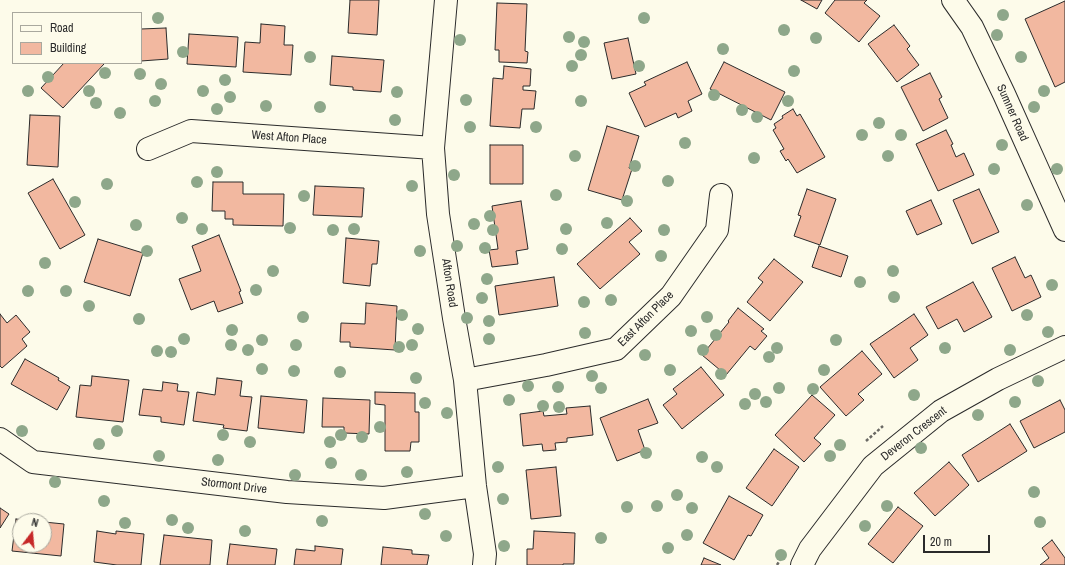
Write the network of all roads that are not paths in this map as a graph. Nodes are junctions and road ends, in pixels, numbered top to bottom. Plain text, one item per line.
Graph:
1 (446, 0) edge
2 (953, 0) edge
3 (433, 148) junction
4 (148, 149) dead end
5 (721, 195) dead end
6 (1065, 230) edge
7 (1065, 347) edge
8 (465, 380) junction
9 (0, 439) edge
10 (475, 486) junction
11 (484, 565) edge
12 (802, 565) edge

1 - 3 street, Afton Road
2 - 6 street, Sumner Road
3 - 4 street, West Afton Place
3 - 8 street, Afton Road
5 - 8 street, East Afton Place
7 - 12 street, Deveron Crescent
8 - 10 street, Afton Road
9 - 10 street, Stormont Drive
10 - 11 street, Afton Road

